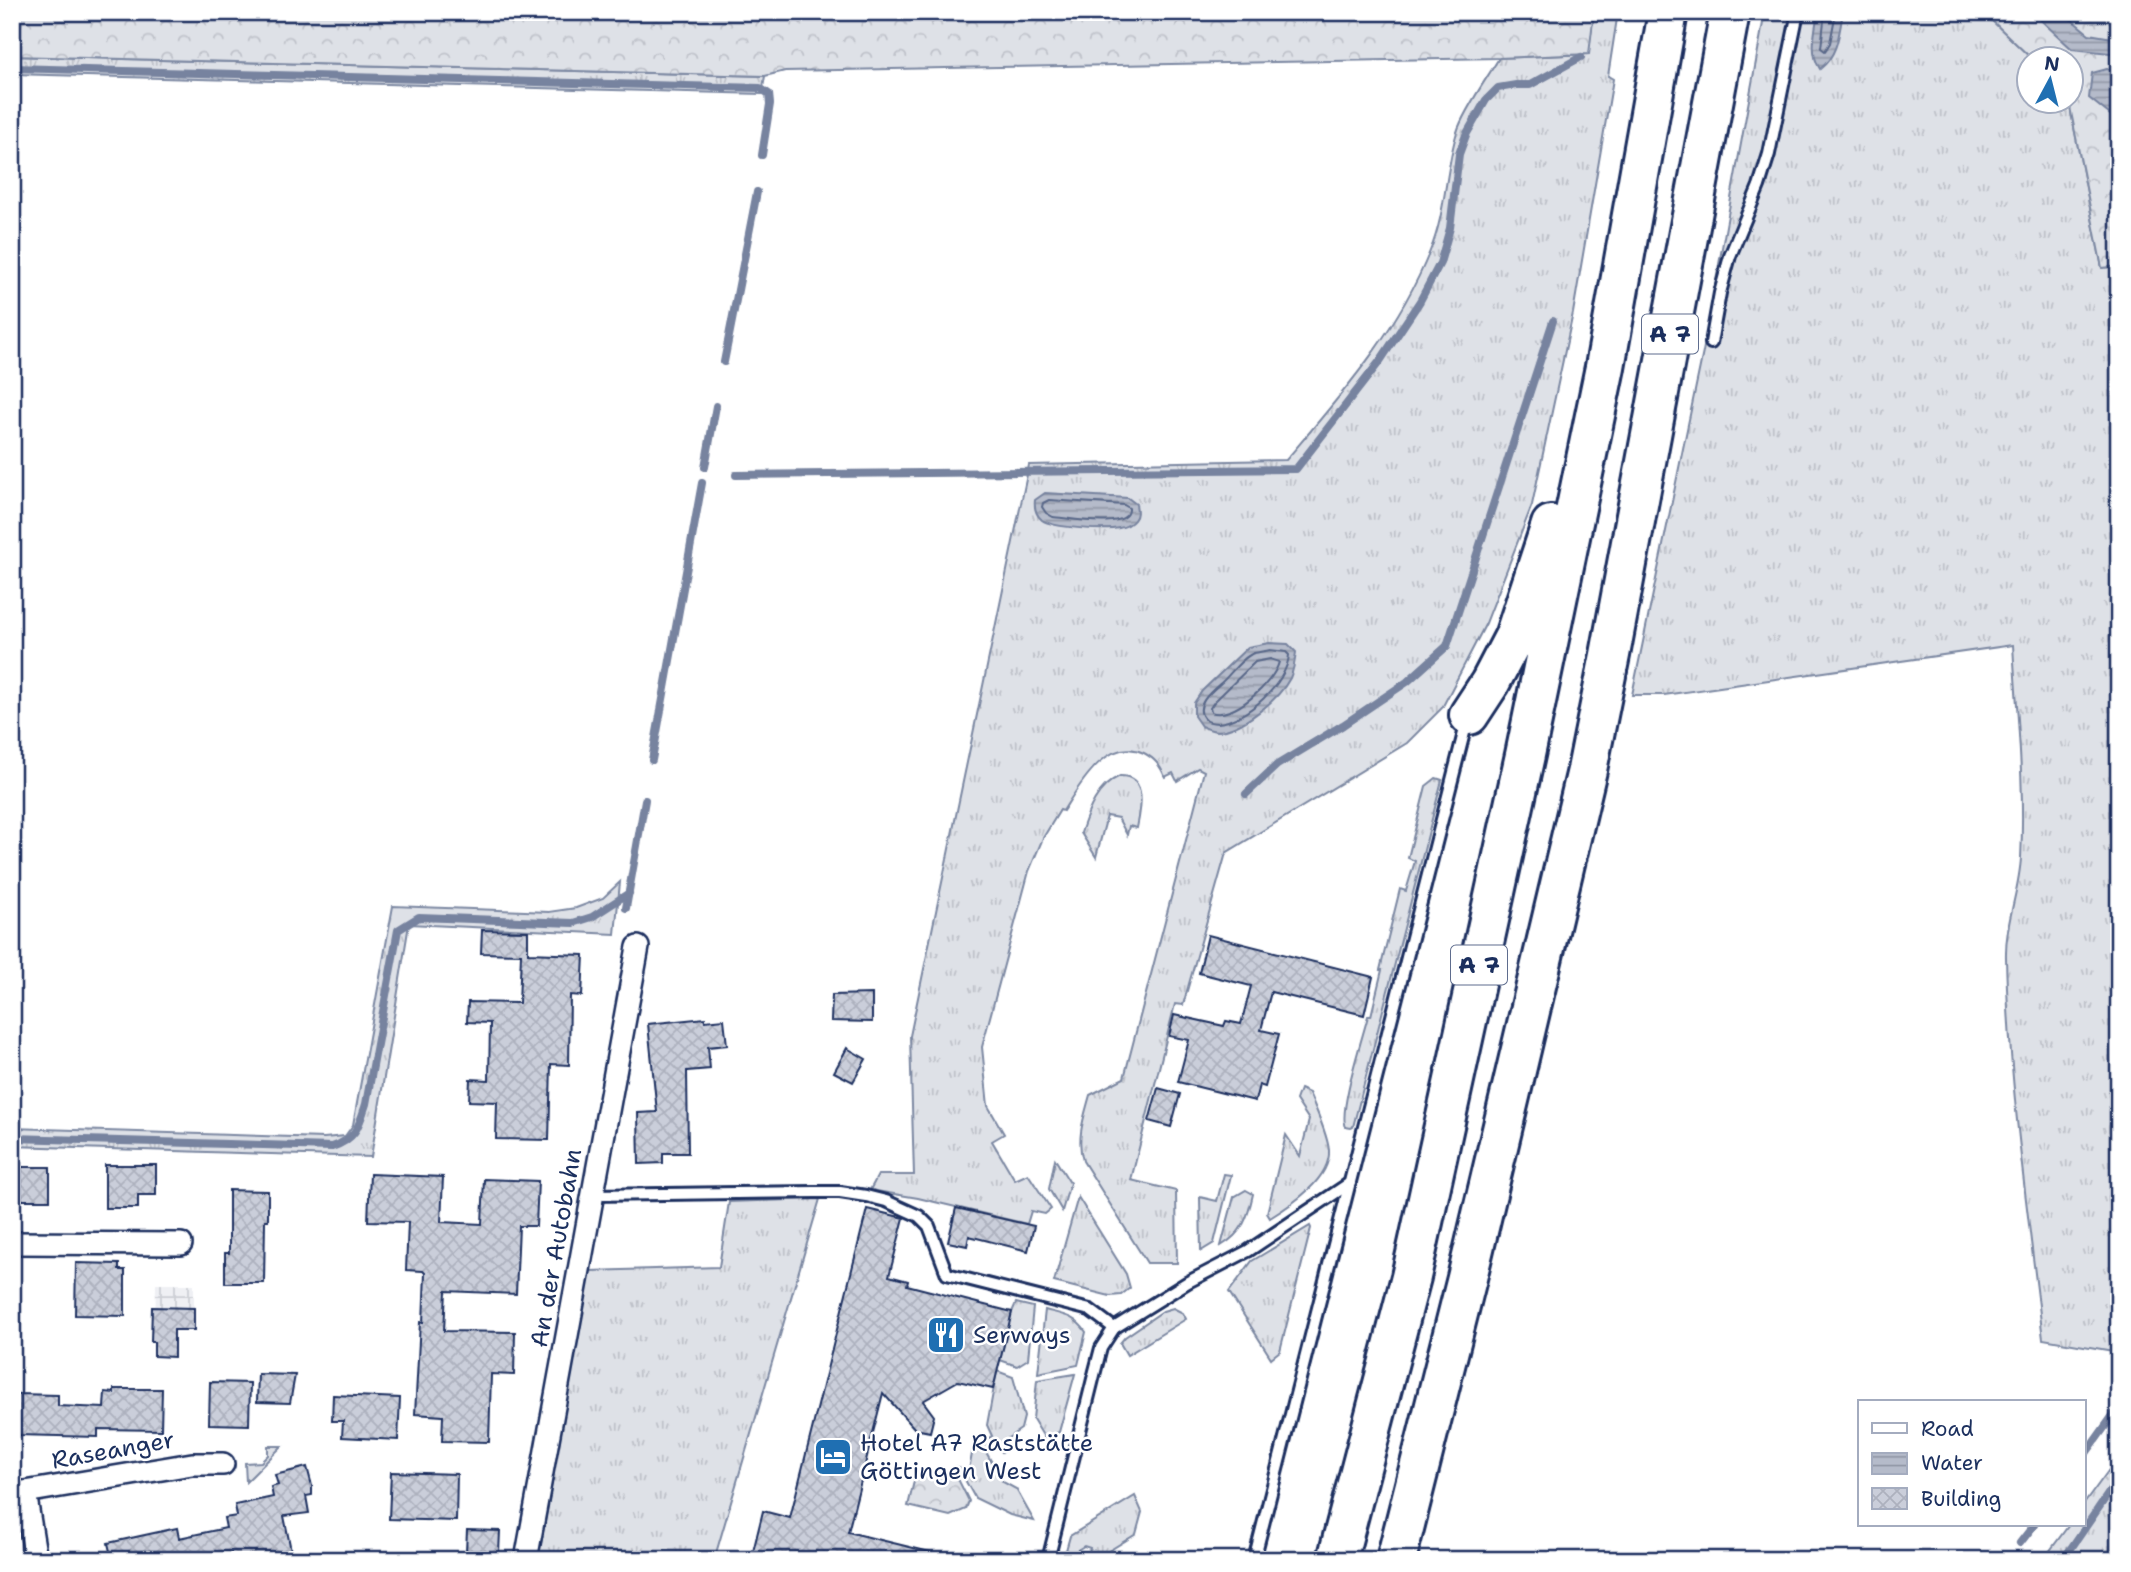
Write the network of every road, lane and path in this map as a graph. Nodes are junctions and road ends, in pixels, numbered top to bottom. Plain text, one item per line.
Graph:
1 (1668, 12) edge
2 (1730, 12) edge
3 (1798, 12) edge
4 (1711, 343) dead end
5 (1605, 367) junction
6 (1469, 715) joint
7 (638, 947) dead end
8 (1350, 1183) junction
9 (592, 1195) junction
10 (12, 1243) edge
11 (181, 1244) dead end
12 (1114, 1328) junction
13 (223, 1464) dead end
14 (19, 1492) edge
15 (36, 1560) edge
16 (526, 1560) edge
17 (1048, 1560) edge
18 (1254, 1560) edge
19 (1337, 1560) edge
20 (1396, 1560) edge

1 - 5 highway, A 7
2 - 20 highway, A 7
3 - 4 lane
5 - 6 highway
5 - 19 highway, A 7
6 - 8 lane
7 - 9 street, An der Autobahn
8 - 12 lane
8 - 18 lane
9 - 12 lane
9 - 16 street, An der Autobahn
10 - 11 street
12 - 17 lane
13 - 14 street, Raseanger
14 - 15 street

